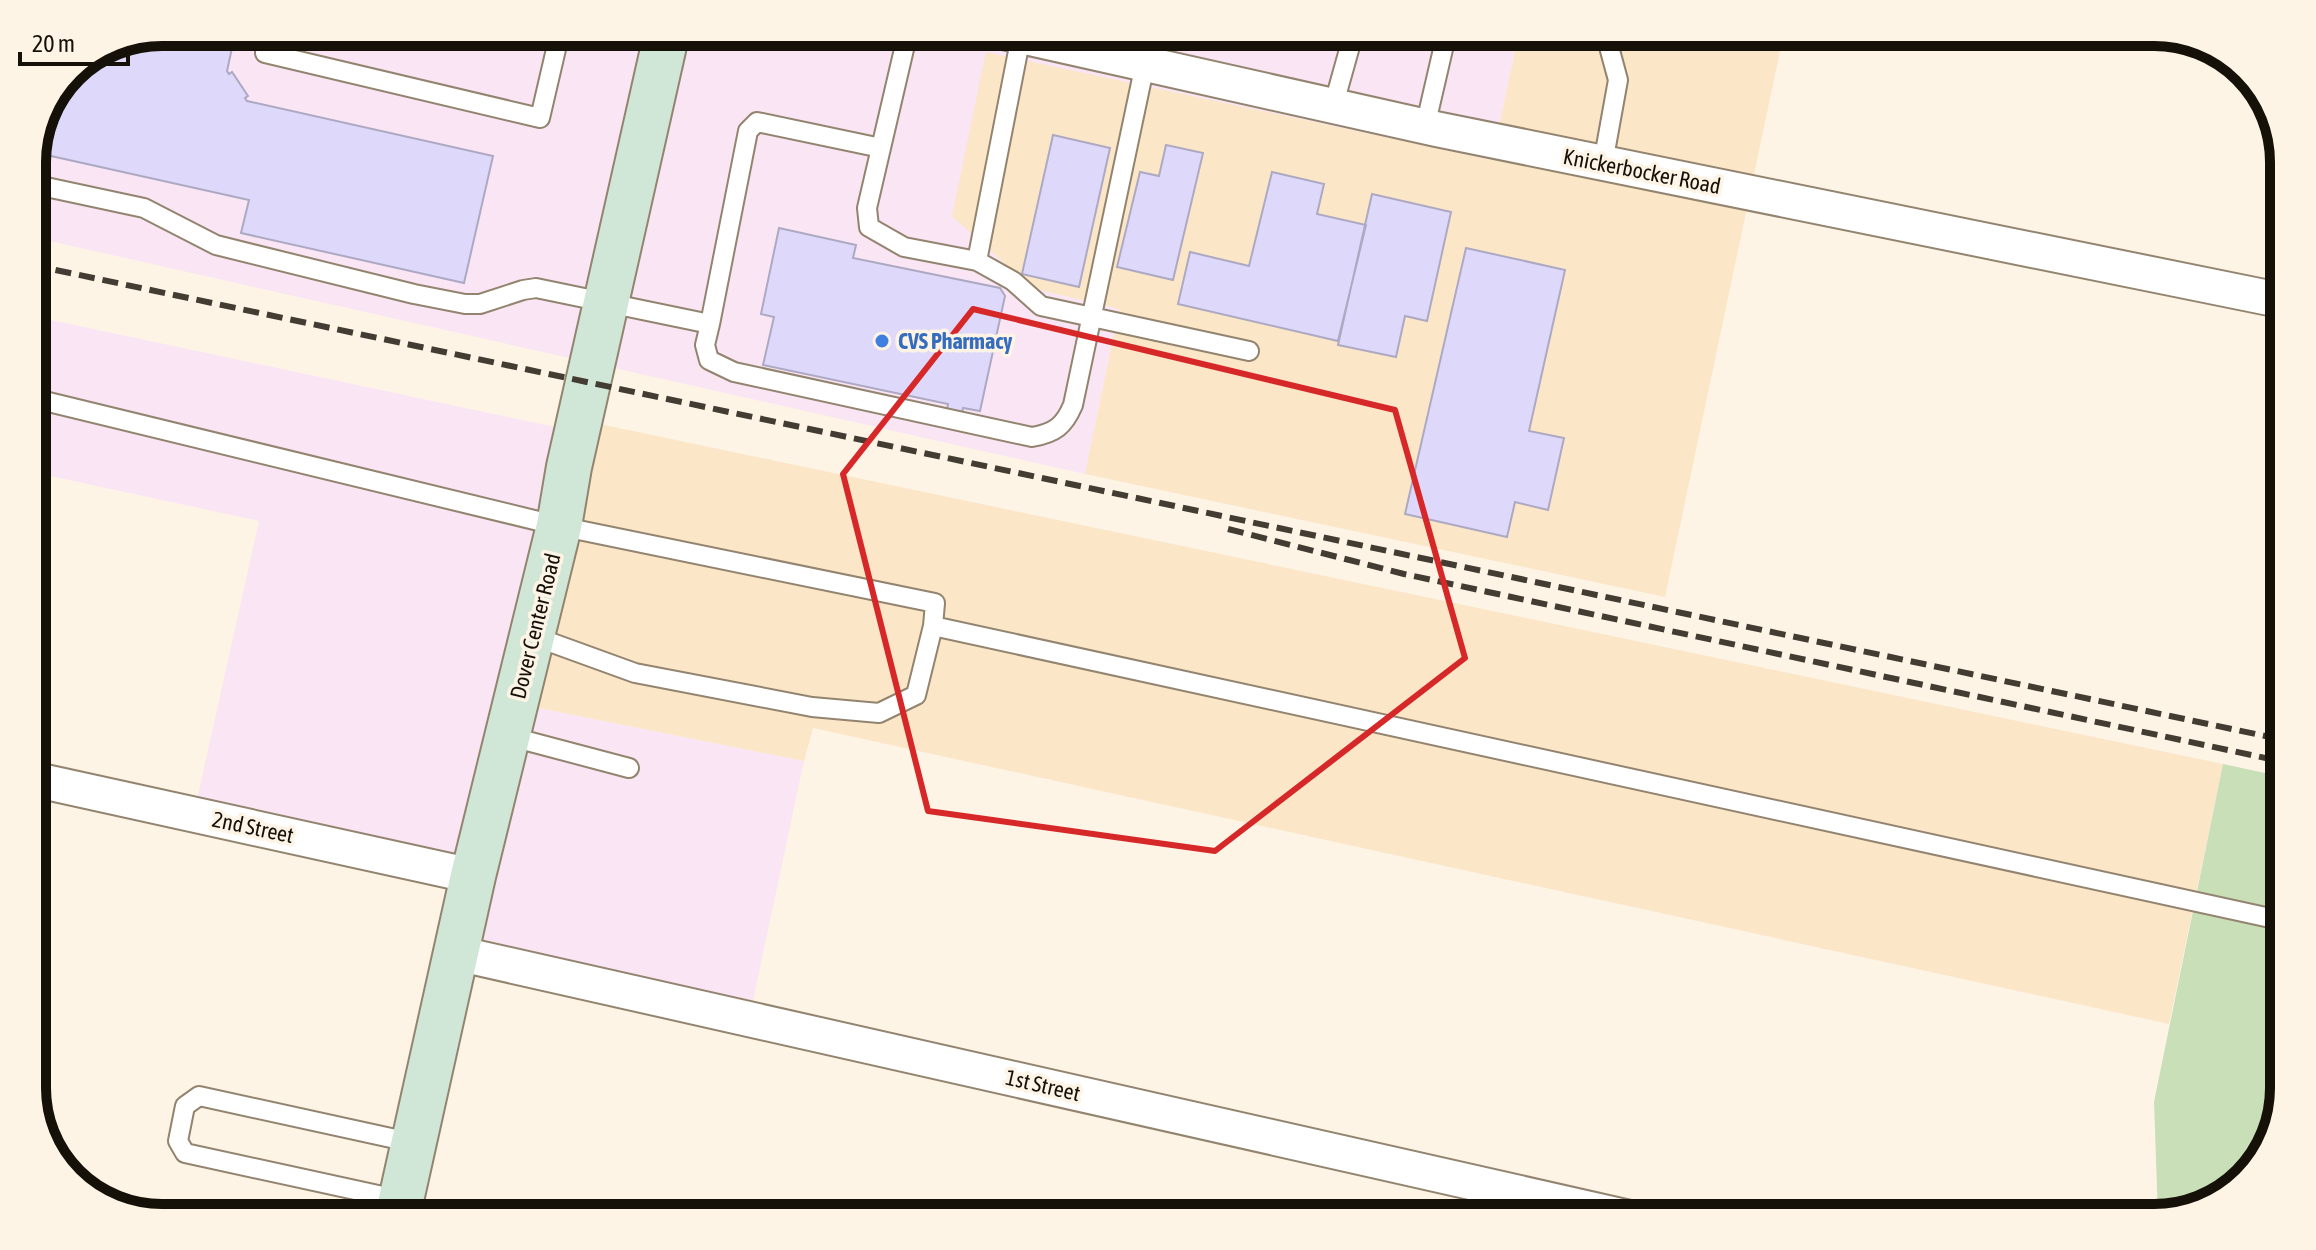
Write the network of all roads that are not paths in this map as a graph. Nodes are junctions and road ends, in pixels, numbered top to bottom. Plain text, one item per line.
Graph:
1 (267, 46) edge
2 (557, 46) edge
3 (664, 46) edge
4 (905, 46) edge
5 (1024, 46) edge
6 (1071, 46) edge
7 (1350, 46) edge
8 (1444, 46) edge
9 (1609, 46) edge
10 (1145, 64) junction
11 (1333, 107) junction
12 (1425, 127) junction
13 (881, 148) junction
14 (1603, 163) junction
15 (46, 187) edge
16 (977, 261) junction
17 (2270, 298) edge
18 (606, 304) junction
19 (1090, 317) junction
20 (710, 324) junction
21 (1249, 351) dead end
22 (46, 401) edge
23 (559, 526) junction
24 (933, 626) junction
25 (533, 636) junction
26 (508, 736) junction
27 (629, 768) dead end
28 (46, 782) edge
29 (473, 876) junction
30 (2270, 918) edge
31 (456, 953) junction
32 (414, 1143) junction
33 (380, 1204) edge
34 (400, 1204) edge
35 (1568, 1204) edge

1 - 2 lane
3 - 18 street, Dover Center Road
4 - 13 lane
5 - 16 lane
6 - 10 street, Knickerbocker Road
7 - 11 lane
8 - 12 lane
9 - 14 lane
10 - 11 street, Knickerbocker Road
10 - 19 lane
11 - 12 street, Knickerbocker Road
12 - 14 street, Knickerbocker Road
13 - 16 lane
13 - 20 lane
14 - 17 street, Knickerbocker Road
15 - 18 lane
16 - 19 lane
18 - 20 lane
18 - 23 street, Dover Center Road
19 - 20 lane
19 - 21 lane
22 - 23 lane
23 - 24 lane
23 - 25 street, Dover Center Road
24 - 25 lane
24 - 30 lane
25 - 26 street, Dover Center Road
26 - 27 lane
26 - 29 street, Dover Center Road
28 - 29 street, 2nd Street
29 - 31 street, Dover Center Road
31 - 32 street, Dover Center Road
31 - 35 street, 1st Street
32 - 33 lane
32 - 34 street, Dover Center Road

